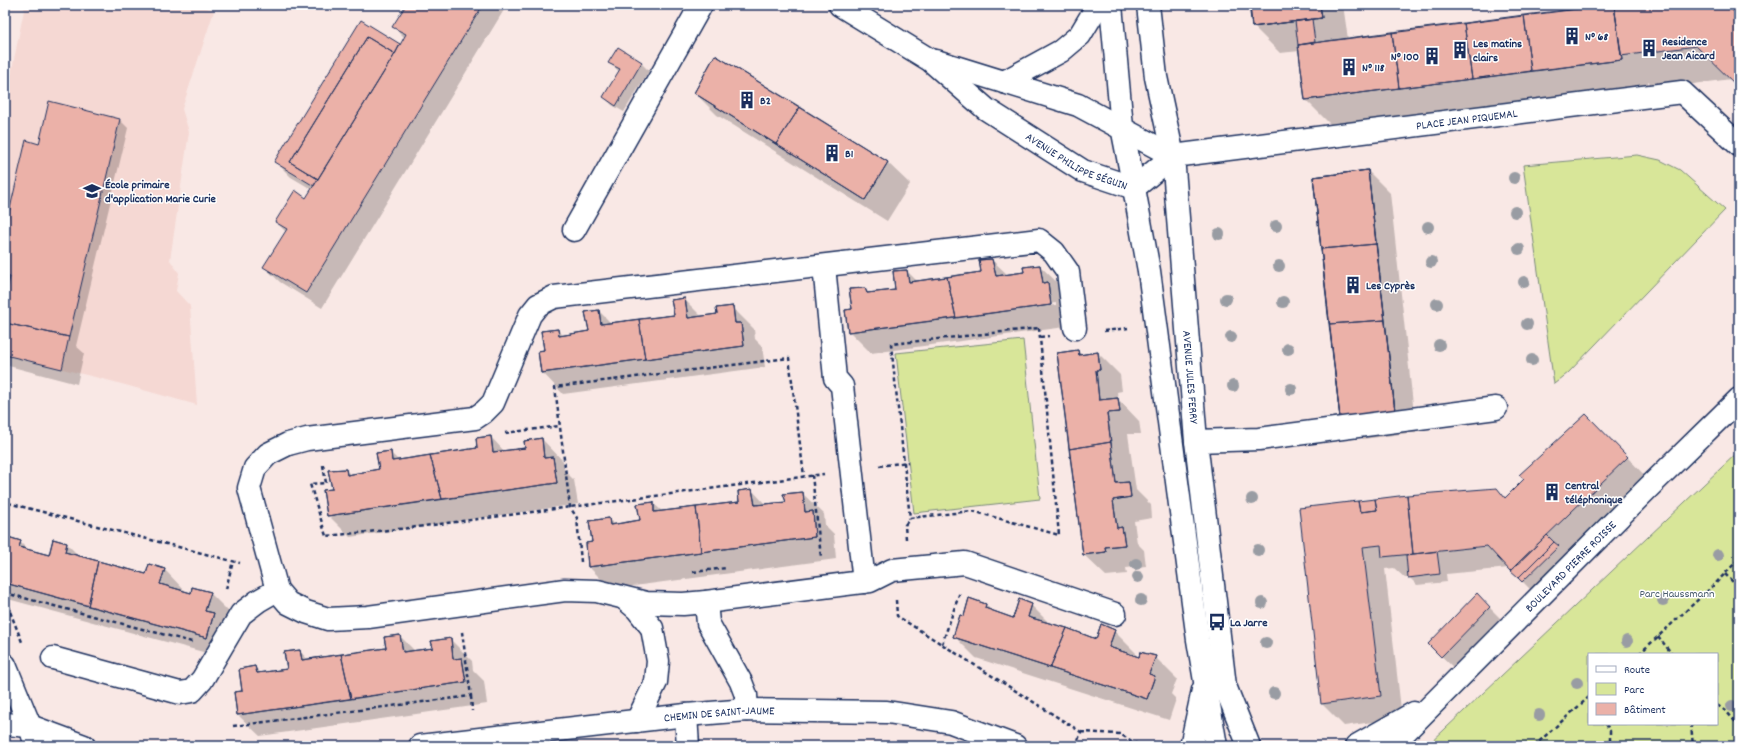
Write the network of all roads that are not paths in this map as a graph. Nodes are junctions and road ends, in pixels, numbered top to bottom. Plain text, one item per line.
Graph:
1 (701, 5) edge
2 (840, 5) edge
3 (1098, 5) edge
4 (1111, 5) edge
5 (1148, 5) edge
6 (930, 60) junction
7 (1004, 82) junction
8 (1122, 127) junction
9 (1739, 145) edge
10 (1173, 156) junction
11 (1134, 188) junction
12 (574, 230) dead end
13 (824, 266) junction
14 (1075, 328) dead end
15 (1739, 399) edge
16 (1496, 408) dead end
17 (1196, 441) junction
18 (864, 582) junction
19 (278, 590) junction
20 (624, 598) junction
21 (706, 602) junction
22 (1115, 614) dead end
23 (53, 658) dead end
24 (5, 665) edge
25 (1205, 680) junction
26 (1435, 700) junction
27 (747, 710) junction
28 (686, 715) junction
29 (637, 721) junction
30 (5, 724) edge
31 (33, 736) edge
32 (84, 746) edge
33 (420, 746) edge
34 (688, 746) edge
35 (1015, 746) edge
36 (1191, 746) edge
37 (1216, 746) edge
38 (1249, 746) edge
39 (1356, 746) edge
40 (1391, 746) edge

1 - 12 street
2 - 6 street, AVENUE PHILIPPE SÉGUIN
3 - 7 street
4 - 8 street
5 - 10 street, AVENUE JULES FERRY
6 - 7 street, AVENUE PHILIPPE SÉGUIN
6 - 11 street, AVENUE PHILIPPE SÉGUIN
7 - 8 street, AVENUE PHILIPPE SÉGUIN
8 - 10 street, AVENUE PHILIPPE SÉGUIN
8 - 11 street
9 - 10 street, PLACE JEAN PIQUEMAL
10 - 11 street, AVENUE PHILIPPE SÉGUIN
10 - 17 street, AVENUE JULES FERRY
11 - 25 street
13 - 14 street
13 - 18 street
13 - 19 street
15 - 26 street, BOULEVARD PIERRE ROISSE
16 - 17 street
17 - 38 street, AVENUE JULES FERRY
18 - 21 street
18 - 22 street
19 - 20 street
19 - 23 street
20 - 21 street
20 - 29 street
21 - 27 street
24 - 31 street
25 - 36 street
25 - 37 street
26 - 39 street, BOULEVARD PIERRE ROISSE
26 - 40 street, BOULEVARD PIERRE ROISSE
27 - 28 street, CHEMIN DE SAINT-JAUME
27 - 35 street, CHEMIN DE SAINT-JAUME
28 - 29 street, CHEMIN DE SAINT-JAUME
28 - 34 street
29 - 33 street, CHEMIN DE SAINT-JAUME
30 - 31 street
31 - 32 street

